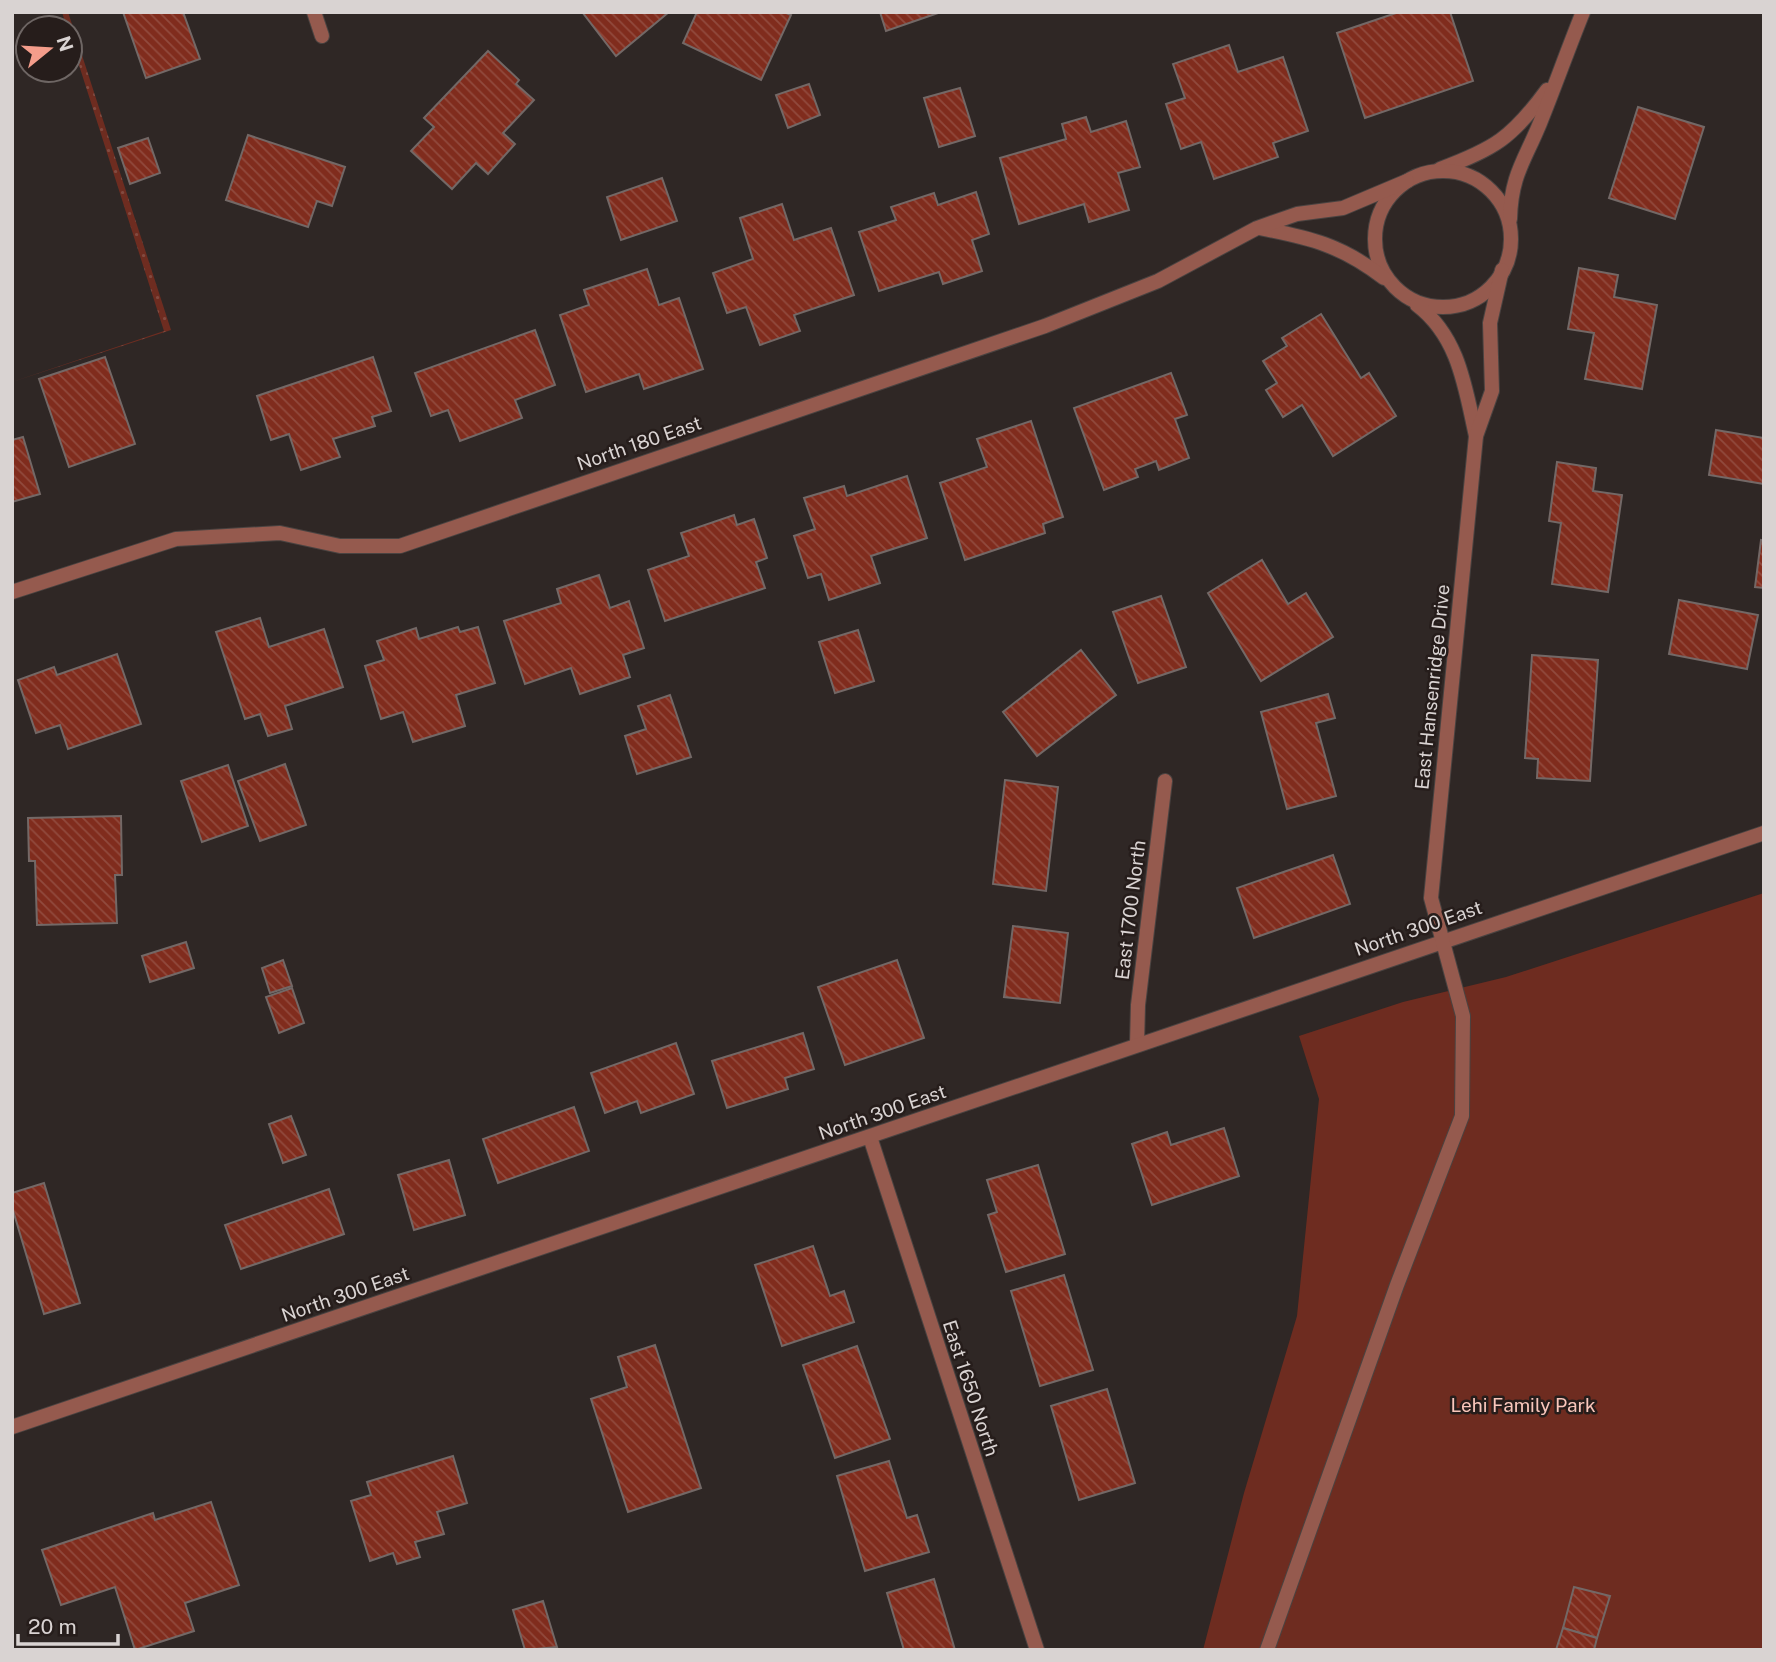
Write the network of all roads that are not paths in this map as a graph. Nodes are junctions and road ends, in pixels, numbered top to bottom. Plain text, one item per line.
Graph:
1 (314, 12) edge
2 (1583, 12) edge
3 (322, 36) dead end
4 (1558, 74) junction
5 (1434, 171) junction
6 (1407, 181) junction
7 (1509, 227) junction
8 (1257, 228) junction
9 (1503, 270) junction
10 (1397, 288) junction
11 (1476, 436) junction
12 (12, 592) edge
13 (1165, 781) dead end
14 (1764, 833) edge
15 (1444, 939) junction
16 (1137, 1044) junction
17 (870, 1137) junction
18 (12, 1426) edge
19 (1038, 1650) edge
20 (1267, 1650) edge

1 - 3 street
2 - 4 street
4 - 5 street
4 - 7 street
5 - 6 street
5 - 7 street
6 - 8 street, North 180 East
6 - 10 street
7 - 9 street
8 - 10 street
8 - 12 street, North 180 East
9 - 10 street
9 - 11 street, East Hansenridge Drive
10 - 11 street, East Hansenridge Drive
11 - 15 street, East Hansenridge Drive
13 - 16 street, East 1700 North
14 - 15 street, North 300 East
15 - 16 street, North 300 East
15 - 20 street, East Hansenridge Drive
16 - 17 street, North 300 East
17 - 18 street, North 300 East
17 - 19 street, East 1650 North

